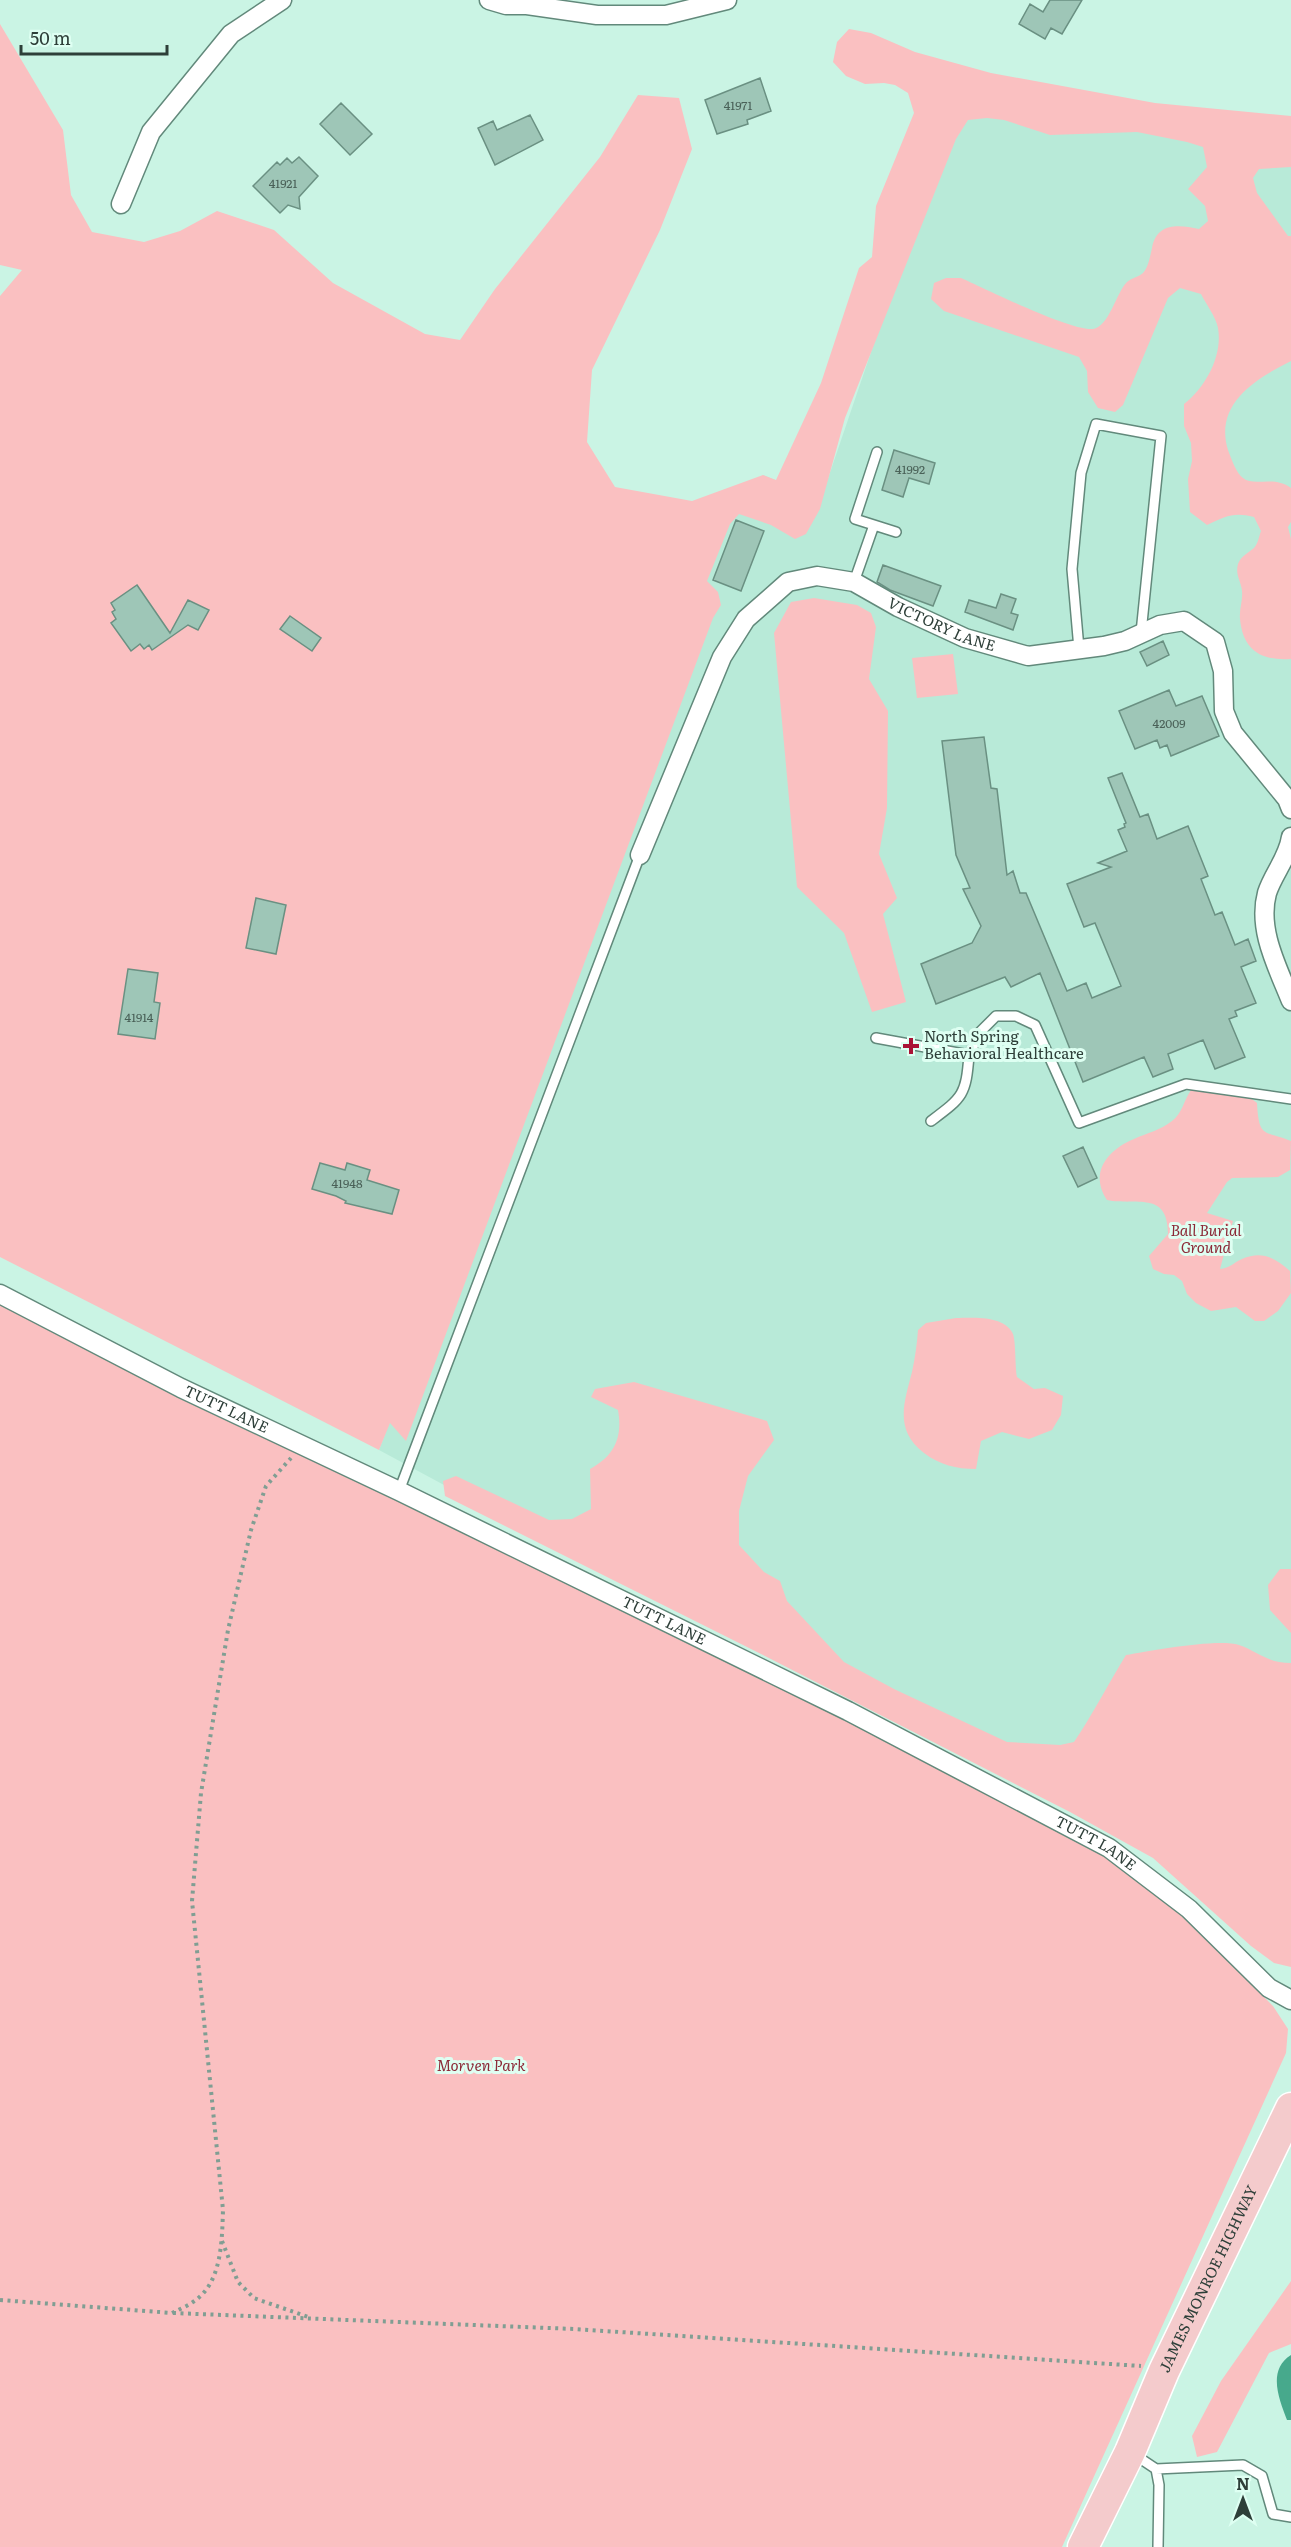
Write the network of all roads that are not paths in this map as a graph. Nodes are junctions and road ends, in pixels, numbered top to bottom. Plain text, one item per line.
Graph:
1 (282, 0) edge
2 (489, 0) edge
3 (727, 0) edge
4 (121, 204) dead end
5 (877, 452) dead end
6 (874, 525) junction
7 (896, 532) dead end
8 (854, 582) junction
9 (1141, 633) junction
10 (1079, 649) junction
11 (1291, 809) edge
12 (1291, 837) edge
13 (640, 855) joint
14 (1291, 1001) edge
15 (876, 1038) dead end
16 (969, 1055) junction
17 (1291, 1099) edge
18 (931, 1121) dead end
19 (0, 1294) edge
20 (399, 1491) junction
21 (1291, 2000) edge
22 (1291, 2108) edge
23 (1130, 2452) junction
24 (1156, 2469) junction
25 (1291, 2517) edge
26 (1083, 2547) edge
27 (1102, 2547) edge
28 (1158, 2547) edge

1 - 4 street
2 - 3 street
5 - 6 lane
6 - 7 lane
6 - 8 lane
8 - 10 street, VICTORY LANE
8 - 13 street, VICTORY LANE
9 - 10 street, VICTORY LANE
9 - 10 lane
9 - 11 street, VICTORY LANE
12 - 14 street
13 - 20 lane
15 - 16 lane
16 - 17 lane
16 - 18 lane
19 - 20 street, TUTT LANE
20 - 21 street, TUTT LANE
22 - 23 highway, JAMES MONROE HIGHWAY
23 - 24 lane
23 - 26 highway, JAMES MONROE HIGHWAY
23 - 27 highway, JAMES MONROE HIGHWAY
24 - 25 lane
24 - 28 lane

